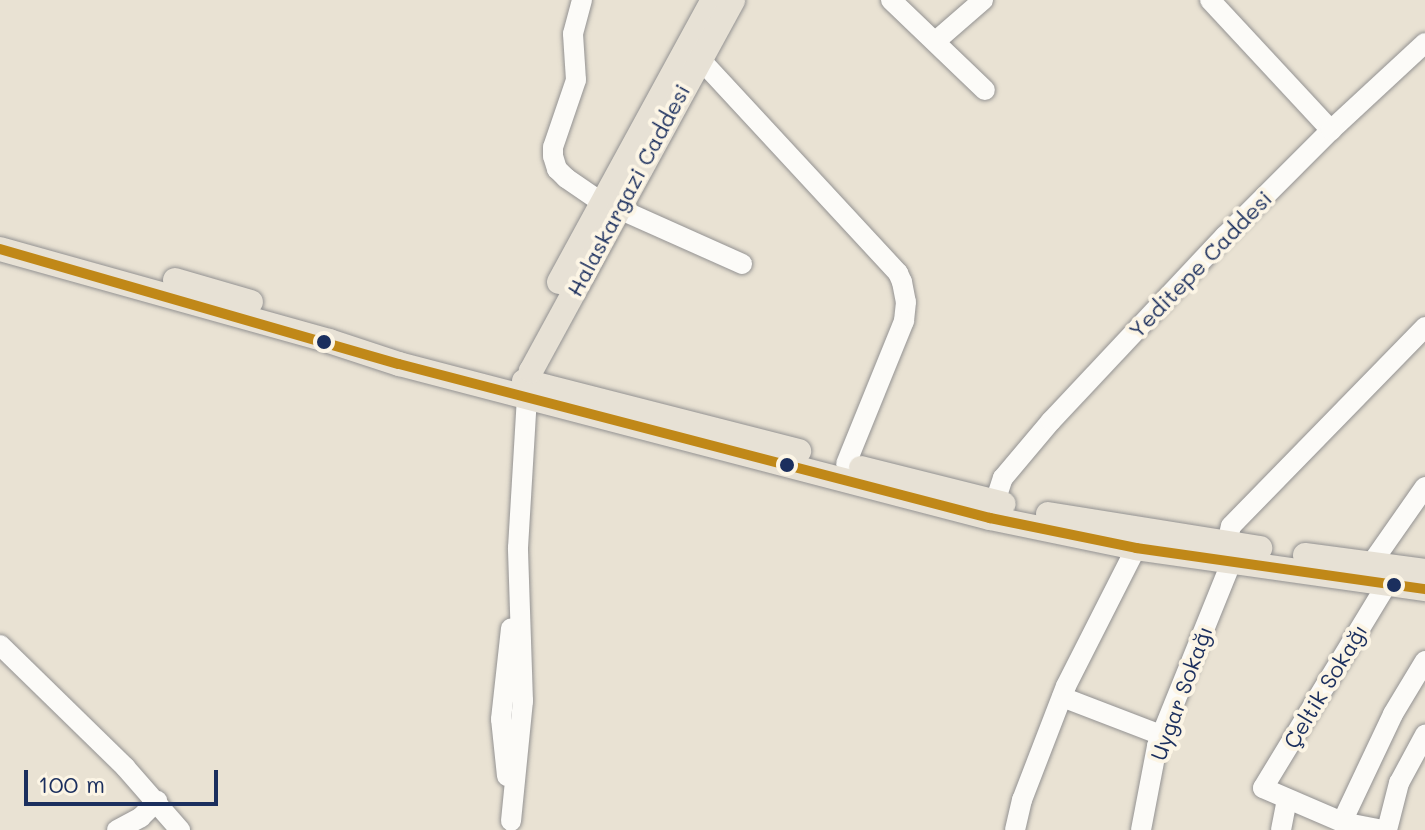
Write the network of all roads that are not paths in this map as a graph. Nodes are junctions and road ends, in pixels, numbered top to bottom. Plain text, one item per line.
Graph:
1 (582, 0) edge
2 (713, 0) edge
3 (733, 0) edge
4 (891, 0) edge
5 (983, 0) edge
6 (1210, 0) edge
7 (937, 40) junction
8 (1425, 43) edge
9 (693, 52) junction
10 (985, 90) dead end
11 (1331, 130) junction
12 (609, 205) junction
13 (0, 231) edge
14 (30, 248) junction
15 (0, 249) edge
16 (742, 264) dead end
17 (1425, 327) edge
18 (519, 387) junction
19 (843, 471) junction
20 (1425, 487) edge
21 (923, 492) junction
22 (995, 502) junction
23 (1048, 522) junction
24 (1138, 539) junction
25 (1230, 552) junction
26 (1383, 571) junction
27 (1425, 571) edge
28 (1425, 589) edge
29 (0, 645) edge
30 (1425, 661) edge
31 (1062, 697) junction
32 (1161, 735) junction
33 (1425, 735) edge
34 (1287, 800) junction
35 (157, 801) junction
36 (1342, 822) junction
37 (512, 825) edge
38 (117, 830) edge
39 (180, 830) edge
40 (1015, 830) edge
41 (1141, 830) edge
42 (1281, 830) edge
43 (1385, 830) edge

1 - 12 street
2 - 9 main road
3 - 9 main road, Halaskargazi Caddesi
4 - 7 street
5 - 7 street
6 - 11 street
7 - 10 street
8 - 11 street, Yeditepe Caddesi
9 - 12 main road
9 - 19 street
11 - 22 street, Yeditepe Caddesi
12 - 16 street
12 - 18 main road
13 - 14 main road
14 - 15 main road
14 - 18 main road
17 - 25 street, Uygar Sokağı
18 - 19 main road
18 - 37 street
19 - 21 main road
20 - 26 street, Çeltik Sokağı
21 - 22 main road
21 - 23 main road
22 - 23 main road
23 - 24 main road
24 - 25 main road
24 - 31 street
25 - 26 main road
25 - 32 street, Uygar Sokağı
26 - 27 main road
26 - 28 main road
26 - 34 street, Çeltik Sokağı
29 - 35 street
30 - 36 street
31 - 32 street
31 - 40 street
32 - 41 street, Uygar Sokağı
33 - 43 street
34 - 36 street
34 - 42 street
35 - 38 street
35 - 39 street
36 - 43 street

